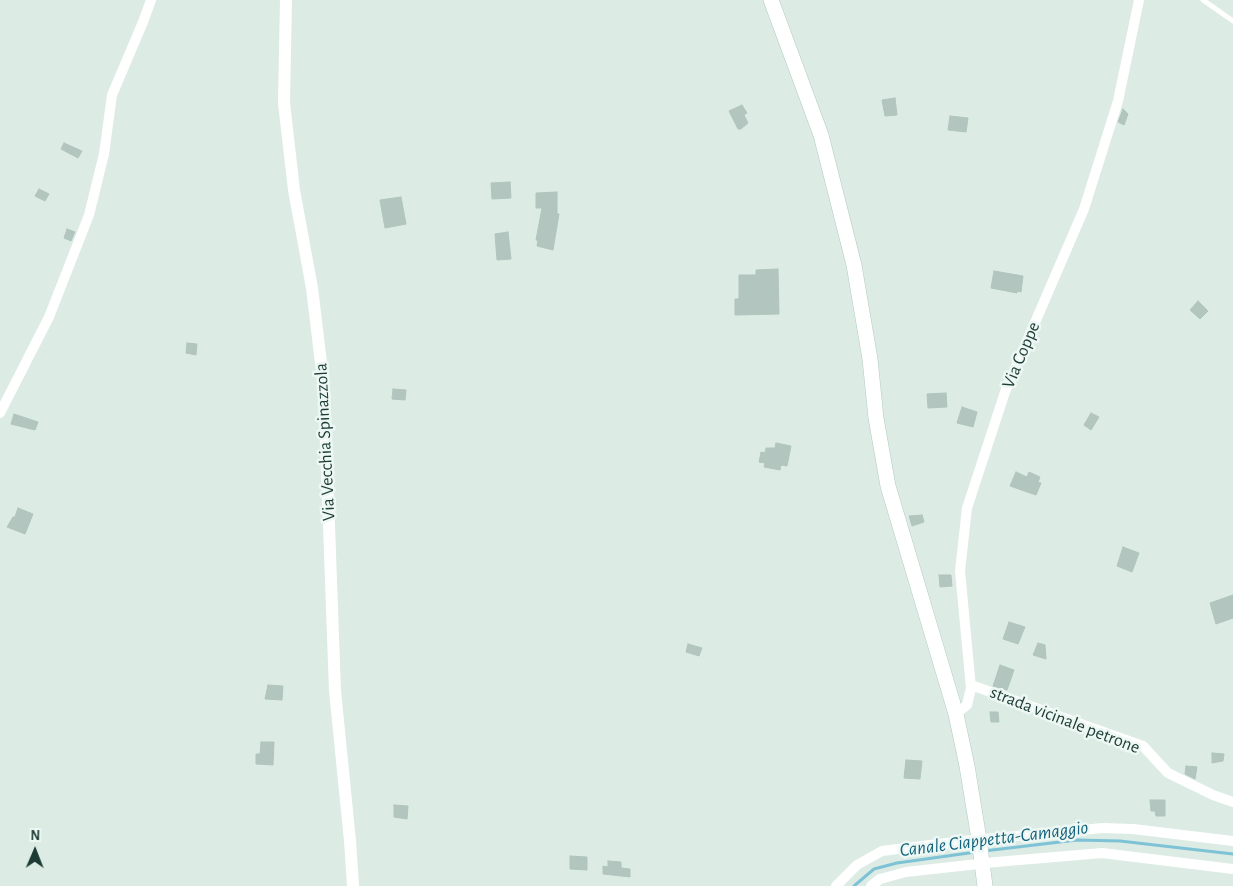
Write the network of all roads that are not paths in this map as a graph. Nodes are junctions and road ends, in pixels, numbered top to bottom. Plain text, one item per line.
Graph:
1 (151, 0) edge
2 (286, 0) edge
3 (772, 0) edge
4 (1139, 0) edge
5 (1203, 0) edge
6 (1233, 21) edge
7 (0, 412) edge
8 (971, 685) junction
9 (956, 714) junction
10 (1233, 802) edge
11 (1233, 841) edge
12 (981, 852) junction
13 (1233, 869) edge
14 (352, 886) edge
15 (836, 886) edge
16 (871, 886) edge
17 (985, 886) edge

1 - 7 street
2 - 14 street, Via Vecchia Spinazzola
3 - 9 main road
4 - 8 street, Via Coppe
5 - 6 lane
8 - 9 street, Via Coppe
8 - 10 street, strada vicinale petrone
9 - 12 main road
11 - 12 street
12 - 13 street
12 - 15 street
12 - 16 street
12 - 17 main road

